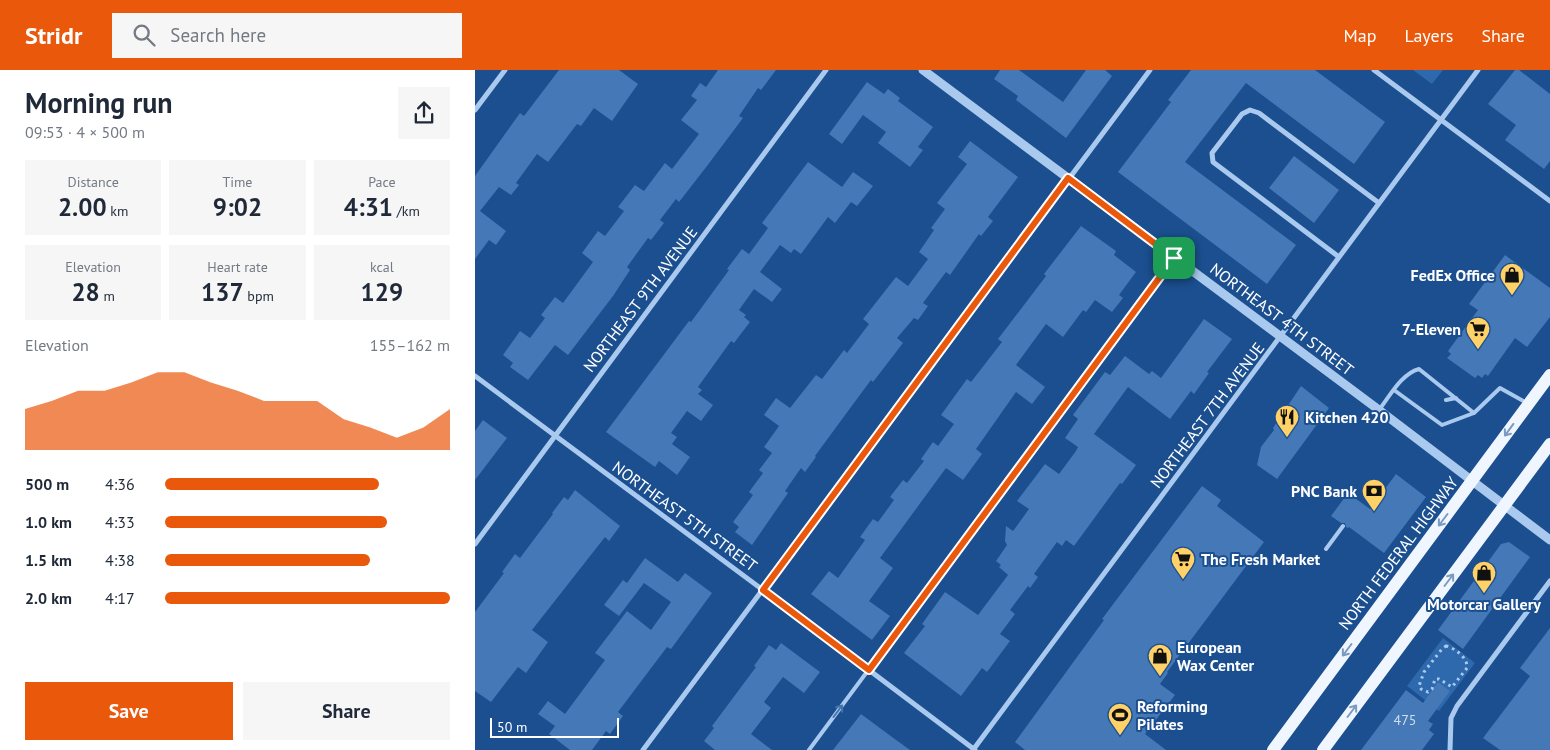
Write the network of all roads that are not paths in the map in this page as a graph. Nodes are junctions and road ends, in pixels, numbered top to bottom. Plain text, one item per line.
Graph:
1 (505, 70) edge
2 (826, 70) edge
3 (923, 70) edge
4 (1149, 70) edge
5 (1374, 70) edge
6 (1478, 70) edge
7 (475, 110) edge
8 (1441, 120) junction
9 (1068, 178) junction
10 (1550, 201) edge
11 (1379, 203) junction
12 (1339, 257) junction
13 (1174, 258) junction
14 (1280, 336) junction
15 (475, 376) edge
16 (1550, 376) edge
17 (1394, 390) junction
18 (1456, 398) junction
19 (1446, 400) dead end
20 (1529, 404) junction
21 (1425, 406) dead end
22 (1419, 408) junction
23 (1379, 410) junction
24 (1474, 413) junction
25 (555, 436) junction
26 (1550, 444) edge
27 (1472, 481) junction
28 (1505, 506) junction
29 (1343, 526) dead end
30 (1550, 540) edge
31 (475, 544) edge
32 (1326, 549) dead end
33 (1550, 581) edge
34 (763, 590) junction
35 (869, 670) junction
36 (643, 750) edge
37 (809, 750) edge
38 (974, 750) edge
39 (1273, 750) edge
40 (1323, 750) edge
41 (1450, 750) edge

1 - 7 street
2 - 25 street, NORTHEAST 9TH AVENUE
3 - 9 street, NORTHEAST 4TH STREET
4 - 9 street
5 - 8 street
6 - 8 street, NORTHEAST 7TH AVENUE
8 - 10 street
8 - 11 street, NORTHEAST 7TH AVENUE
9 - 13 street, NORTHEAST 4TH STREET
9 - 34 street
11 - 12 street, NORTHEAST 7TH AVENUE
11 - 12 street
12 - 14 street, NORTHEAST 7TH AVENUE
13 - 14 street, NORTHEAST 4TH STREET
13 - 35 lane
14 - 23 street, NORTHEAST 4TH STREET
14 - 38 street, NORTHEAST 7TH AVENUE
15 - 25 street, NORTHEAST 5TH STREET
16 - 20 main road, NORTH FEDERAL HIGHWAY
17 - 18 lane
17 - 22 lane
17 - 23 lane
18 - 19 lane
18 - 24 lane
20 - 24 lane
20 -> 27 main road, NORTH FEDERAL HIGHWAY
21 - 22 lane
22 - 24 lane
23 - 27 street, NORTHEAST 4TH STREET
25 - 31 street, NORTHEAST 9TH AVENUE
25 - 34 street, NORTHEAST 5TH STREET
26 - 28 main road
27 - 28 street, NORTHEAST 4TH STREET
27 -> 39 main road, NORTH FEDERAL HIGHWAY
28 - 30 street, NORTHEAST 4TH STREET
40 -> 28 main road
29 - 32 lane
33 - 41 street
34 - 35 street, NORTHEAST 5TH STREET
34 - 36 street
37 -> 35 lane
35 - 38 street, NORTHEAST 5TH STREET

